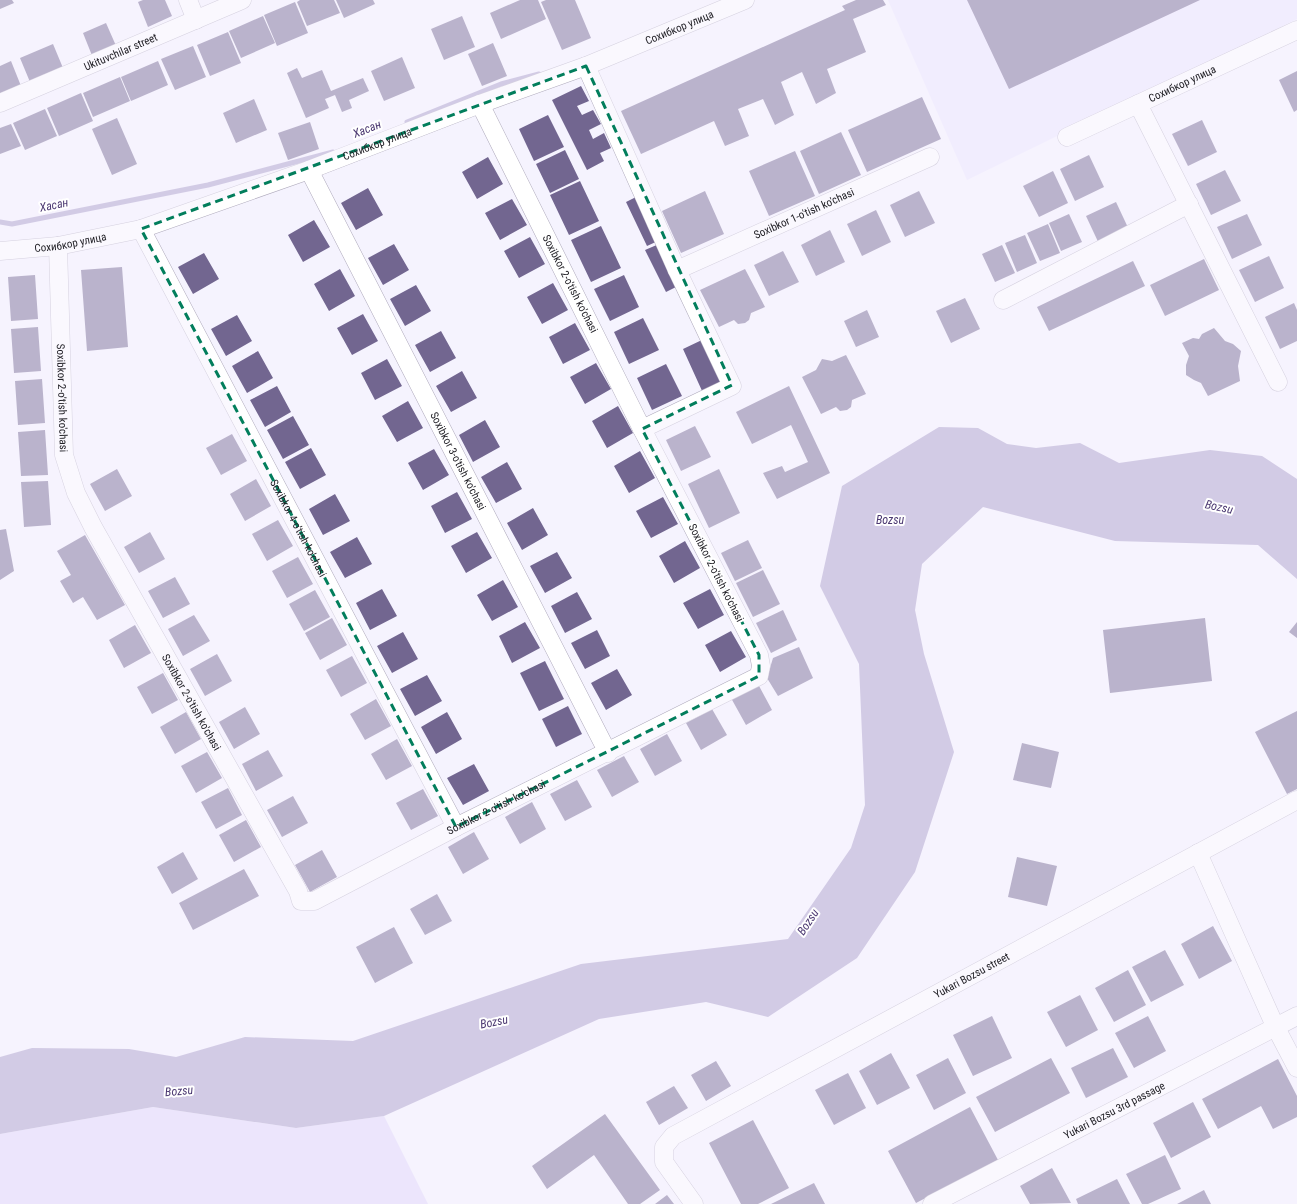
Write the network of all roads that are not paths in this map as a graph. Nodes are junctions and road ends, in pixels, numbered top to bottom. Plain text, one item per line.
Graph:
1 (188, 0) edge
2 (242, 0) edge
3 (745, 0) edge
4 (196, 20) junction
5 (1297, 30) edge
6 (586, 66) junction
7 (0, 103) edge
8 (480, 104) junction
9 (1138, 104) junction
10 (1067, 137) dead end
11 (930, 157) dead end
12 (309, 170) junction
13 (1189, 204) junction
14 (141, 229) junction
15 (58, 246) junction
16 (0, 251) edge
17 (677, 270) junction
18 (1003, 300) dead end
19 (1278, 382) dead end
20 (642, 429) junction
21 (608, 753) junction
22 (1297, 800) edge
23 (456, 827) junction
24 (1198, 853) junction
25 (1297, 1016) edge
26 (1275, 1026) junction
27 (1297, 1068) edge
28 (694, 1204) edge
29 (932, 1204) edge

1 - 4 street
2 - 4 street, Ukituvchilar street
3 - 6 street, Сохибкор улица
4 - 7 street, Ukituvchilar street
5 - 9 street, Сохибкор улица
6 - 8 street, Сохибкор улица
6 - 17 street
8 - 12 street, Сохибкор улица
8 - 20 street, Soxibkor 2-o'tish ko'chasi
9 - 10 street, Сохибкор улица
9 - 13 street
11 - 17 street, Soxibkor 1-o'tish ko'chasi
12 - 14 street, Сохибкор улица
12 - 21 street, Soxibkor 3-o'tish ko'chasi
13 - 18 street
13 - 19 street
14 - 15 street, Сохибкор улица
14 - 23 street, Soxibkor 4-o'tish ko'chasi
15 - 16 street, Сохибкор улица
15 - 23 street, Soxibkor 2-o'tish ko'chasi
17 - 20 street
20 - 21 street, Soxibkor 2-o'tish ko'chasi
21 - 23 street, Soxibkor 2-o'tish ko'chasi
22 - 24 street, Yukari Bozsu street
24 - 26 street
24 - 28 street, Yukari Bozsu street
25 - 26 street, Yukari Bozsu 3rd passage
26 - 27 street
26 - 29 street, Yukari Bozsu 3rd passage

